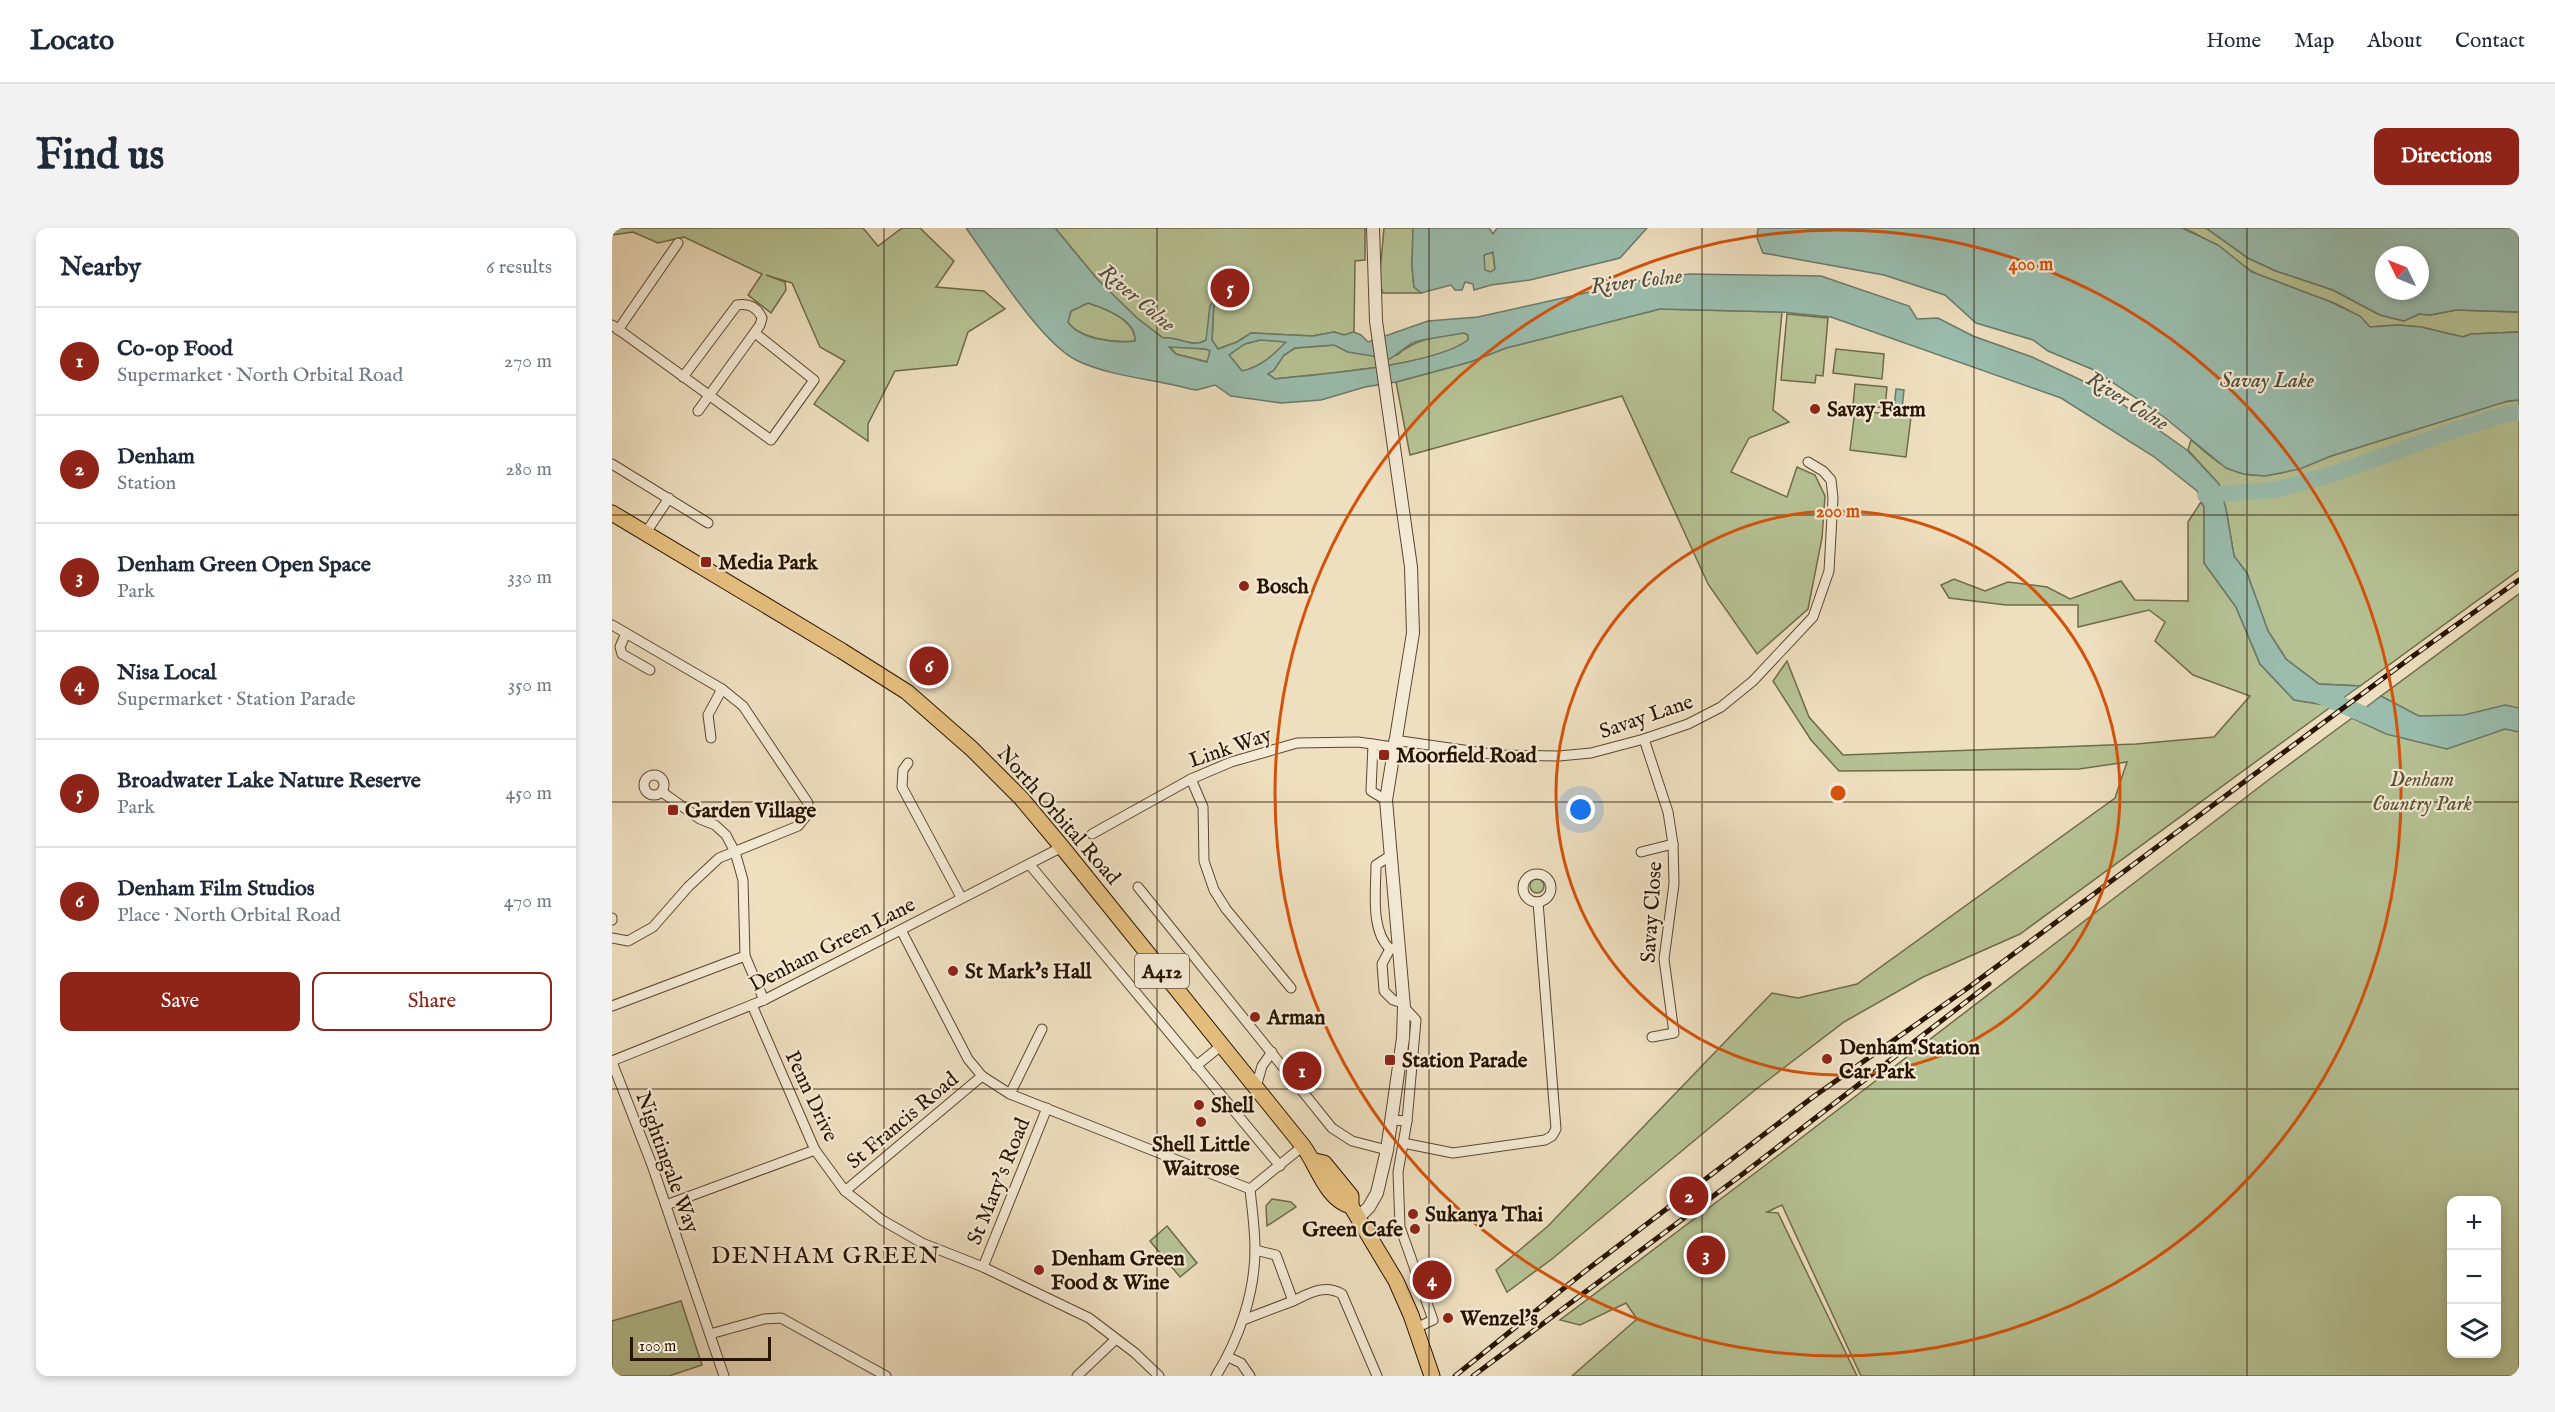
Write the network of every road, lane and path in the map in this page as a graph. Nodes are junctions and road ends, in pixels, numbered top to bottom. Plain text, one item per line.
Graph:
1 (1373, 228) edge
2 (678, 243) dead end
3 (615, 327) edge
4 (755, 333) junction
5 (682, 377) junction
6 (709, 396) junction
7 (698, 411) dead end
8 (1808, 462) dead end
9 (612, 464) edge
10 (669, 498) junction
11 (612, 513) edge
12 (708, 523) dead end
13 (645, 534) junction
14 (612, 625) edge
15 (626, 633) junction
16 (650, 670) dead end
17 (722, 689) junction
18 (711, 738) dead end
19 (1644, 740) junction
20 (1394, 743) junction
21 (1373, 744) junction
22 (908, 763) dead end
23 (1191, 779) junction
24 (662, 792) dead end
25 (1386, 800) junction
26 (1092, 834) dead end
27 (1673, 844) junction
28 (1062, 847) junction
29 (735, 852) junction
30 (1641, 852) dead end
31 (1390, 856) junction
32 (1030, 865) junction
33 (1138, 888) dead end
34 (962, 897) junction
35 (1538, 902) dead end
36 (901, 930) junction
37 (612, 938) edge
38 (1394, 949) junction
39 (745, 956) junction
40 (1291, 988) dead end
41 (764, 1000) junction
42 (752, 1005) junction
43 (1404, 1005) junction
44 (612, 1006) edge
45 (1042, 1029) dead end
46 (1652, 1037) dead end
47 (1222, 1045) junction
48 (1272, 1052) junction
49 (612, 1062) edge
50 (1196, 1066) junction
51 (982, 1077) junction
52 (1256, 1087) junction
53 (1010, 1094) junction
54 (1047, 1108) junction
55 (1392, 1120) junction
56 (1407, 1121) junction
57 (1403, 1143) junction
58 (1304, 1146) junction
59 (815, 1150) junction
60 (1387, 1150) junction
61 (1280, 1166) junction
62 (1250, 1189) junction
63 (845, 1191) junction
64 (666, 1205) junction
65 (1354, 1212) junction
66 (1255, 1250) junction
67 (983, 1267) junction
68 (1293, 1301) junction
69 (1243, 1320) junction
70 (1416, 1328) junction
71 (710, 1334) junction
72 (1116, 1339) junction
73 (1228, 1357) junction
74 (724, 1376) edge
75 (886, 1376) edge
76 (1077, 1376) edge
77 (1159, 1376) edge
78 (1216, 1376) edge
79 (1250, 1376) edge
80 (1377, 1376) edge
81 (1432, 1376) edge

1 - 20 street
2 - 3 street
3 - 5 street
4 - 5 street
4 - 6 street
4 - 6 street
5 - 6 street
6 - 7 street
8 - 19 street, Savay Lane
9 - 10 street
10 - 12 street
10 - 13 street
11 - 13 main road, North Orbital Road / A412
13 - 28 main road, North Orbital Road / A412
14 - 15 street
15 - 16 street
15 - 17 street
17 - 18 street
17 - 29 street
19 - 20 street, Savay Lane
19 - 27 street, Savay Close
20 - 21 street, Link Way
20 - 25 street
21 - 23 street, Link Way
21 - 25 street
22 - 34 street
23 - 26 street, Link Way
23 - 40 street
24 - 29 street
25 - 31 street
27 - 30 street
27 - 46 street, Savay Close
28 - 32 street, Denham Green Lane
28 - 47 main road, North Orbital Road / A412
29 - 37 street
29 - 39 street
31 - 38 street
31 - 38 street
32 - 34 street, Denham Green Lane
32 - 50 street
33 - 48 street
34 - 36 street, Denham Green Lane
35 - 57 street
36 - 41 street, Denham Green Lane
36 - 51 street
38 - 43 street
38 - 43 street
39 - 41 street
39 - 44 street
41 - 42 street, Denham Green Lane
42 - 49 street, Denham Green Lane
42 - 59 street, Penn Drive
43 - 55 street
43 - 56 street
45 - 53 street
47 - 50 street
47 - 52 main road, North Orbital Road / A412
48 - 52 street
48 - 60 street
49 - 64 street, Nightingale Way
50 - 61 street
51 - 53 street
51 - 63 street, St Francis Road
52 - 58 main road, North Orbital Road / A412
53 - 54 street
54 - 62 street
54 - 67 street, St Mary's Road
55 - 56 street
55 - 60 street
56 - 57 street
57 - 70 street
58 - 61 street
58 - 65 main road, North Orbital Road / A412
59 - 63 street, Penn Drive
59 - 64 street
60 - 65 street
61 - 62 street
62 - 66 street
63 - 67 street, Penn Drive
64 - 71 street, Nightingale Way
65 - 70 main road, North Orbital Road / A412
66 - 68 street
66 - 69 street
67 - 72 street, Penn Drive
68 - 69 street
68 - 80 street
69 - 73 street
70 - 81 main road, North Orbital Road / A412
71 - 74 street, Nightingale Way
71 - 75 street
72 - 76 street
72 - 77 street, Penn Drive
73 - 78 street
73 - 79 street

